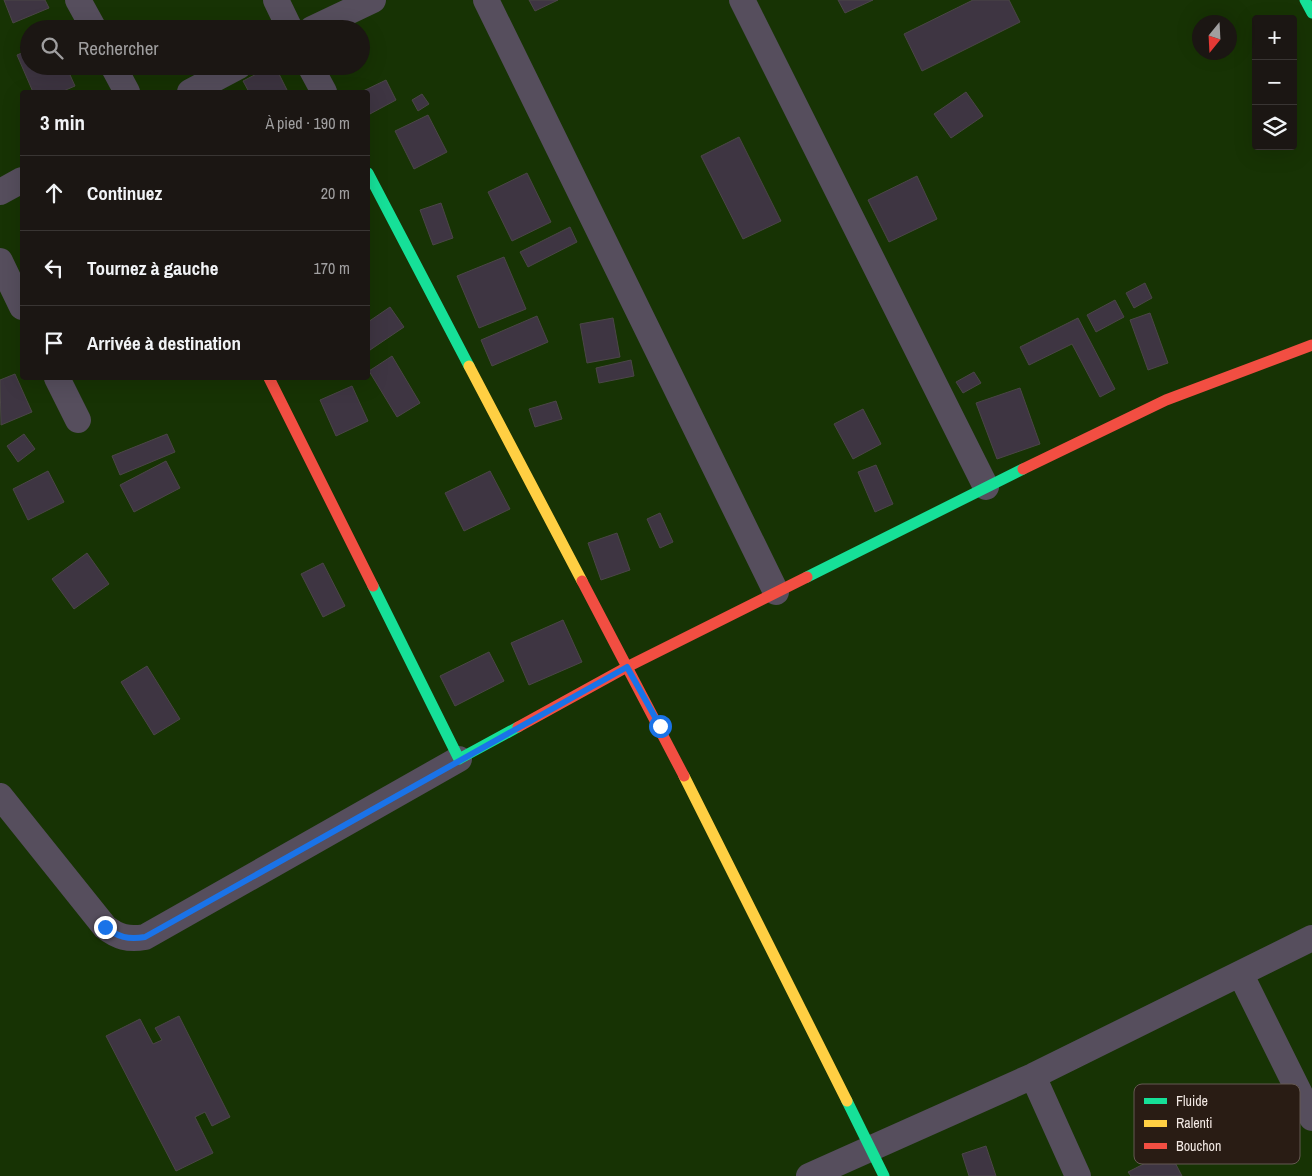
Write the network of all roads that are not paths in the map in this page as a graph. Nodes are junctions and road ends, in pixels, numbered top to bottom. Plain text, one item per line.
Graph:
1 (78, 0) edge
2 (276, 0) edge
3 (374, 0) edge
4 (486, 0) edge
5 (742, 0) edge
6 (1305, 0) edge
7 (1312, 13) edge
8 (89, 20) edge
9 (286, 20) edge
10 (331, 20) edge
11 (118, 75) edge
12 (222, 75) edge
13 (315, 75) edge
14 (126, 90) edge
15 (194, 90) edge
16 (323, 90) edge
17 (370, 177) edge
18 (20, 181) edge
19 (0, 192) edge
20 (0, 261) edge
21 (20, 303) edge
22 (1312, 345) edge
23 (58, 380) edge
24 (271, 380) edge
25 (78, 420) dead end
26 (986, 487) junction
27 (776, 592) junction
28 (627, 667) junction
29 (459, 759) junction
30 (0, 796) edge
31 (1312, 938) edge
32 (1241, 975) junction
33 (1033, 1076) junction
34 (1295, 1084) edge
35 (1300, 1094) edge
36 (1312, 1118) edge
37 (871, 1148) junction
38 (808, 1176) edge
39 (884, 1176) edge
40 (1078, 1176) edge

1 - 8 street
2 - 9 street
3 - 10 street
4 - 27 street
5 - 26 street
6 - 7 main road
11 - 14 street
12 - 15 street
13 - 16 street
17 - 28 main road
18 - 19 street
20 - 21 street
22 - 26 main road
23 - 25 street
24 - 29 main road
26 - 27 main road
27 - 28 main road
28 - 29 main road
28 - 37 main road
29 - 30 street
31 - 32 street
32 - 33 street
32 - 34 street
33 - 37 street
33 - 40 street
35 - 36 street
37 - 38 street
37 - 39 main road

